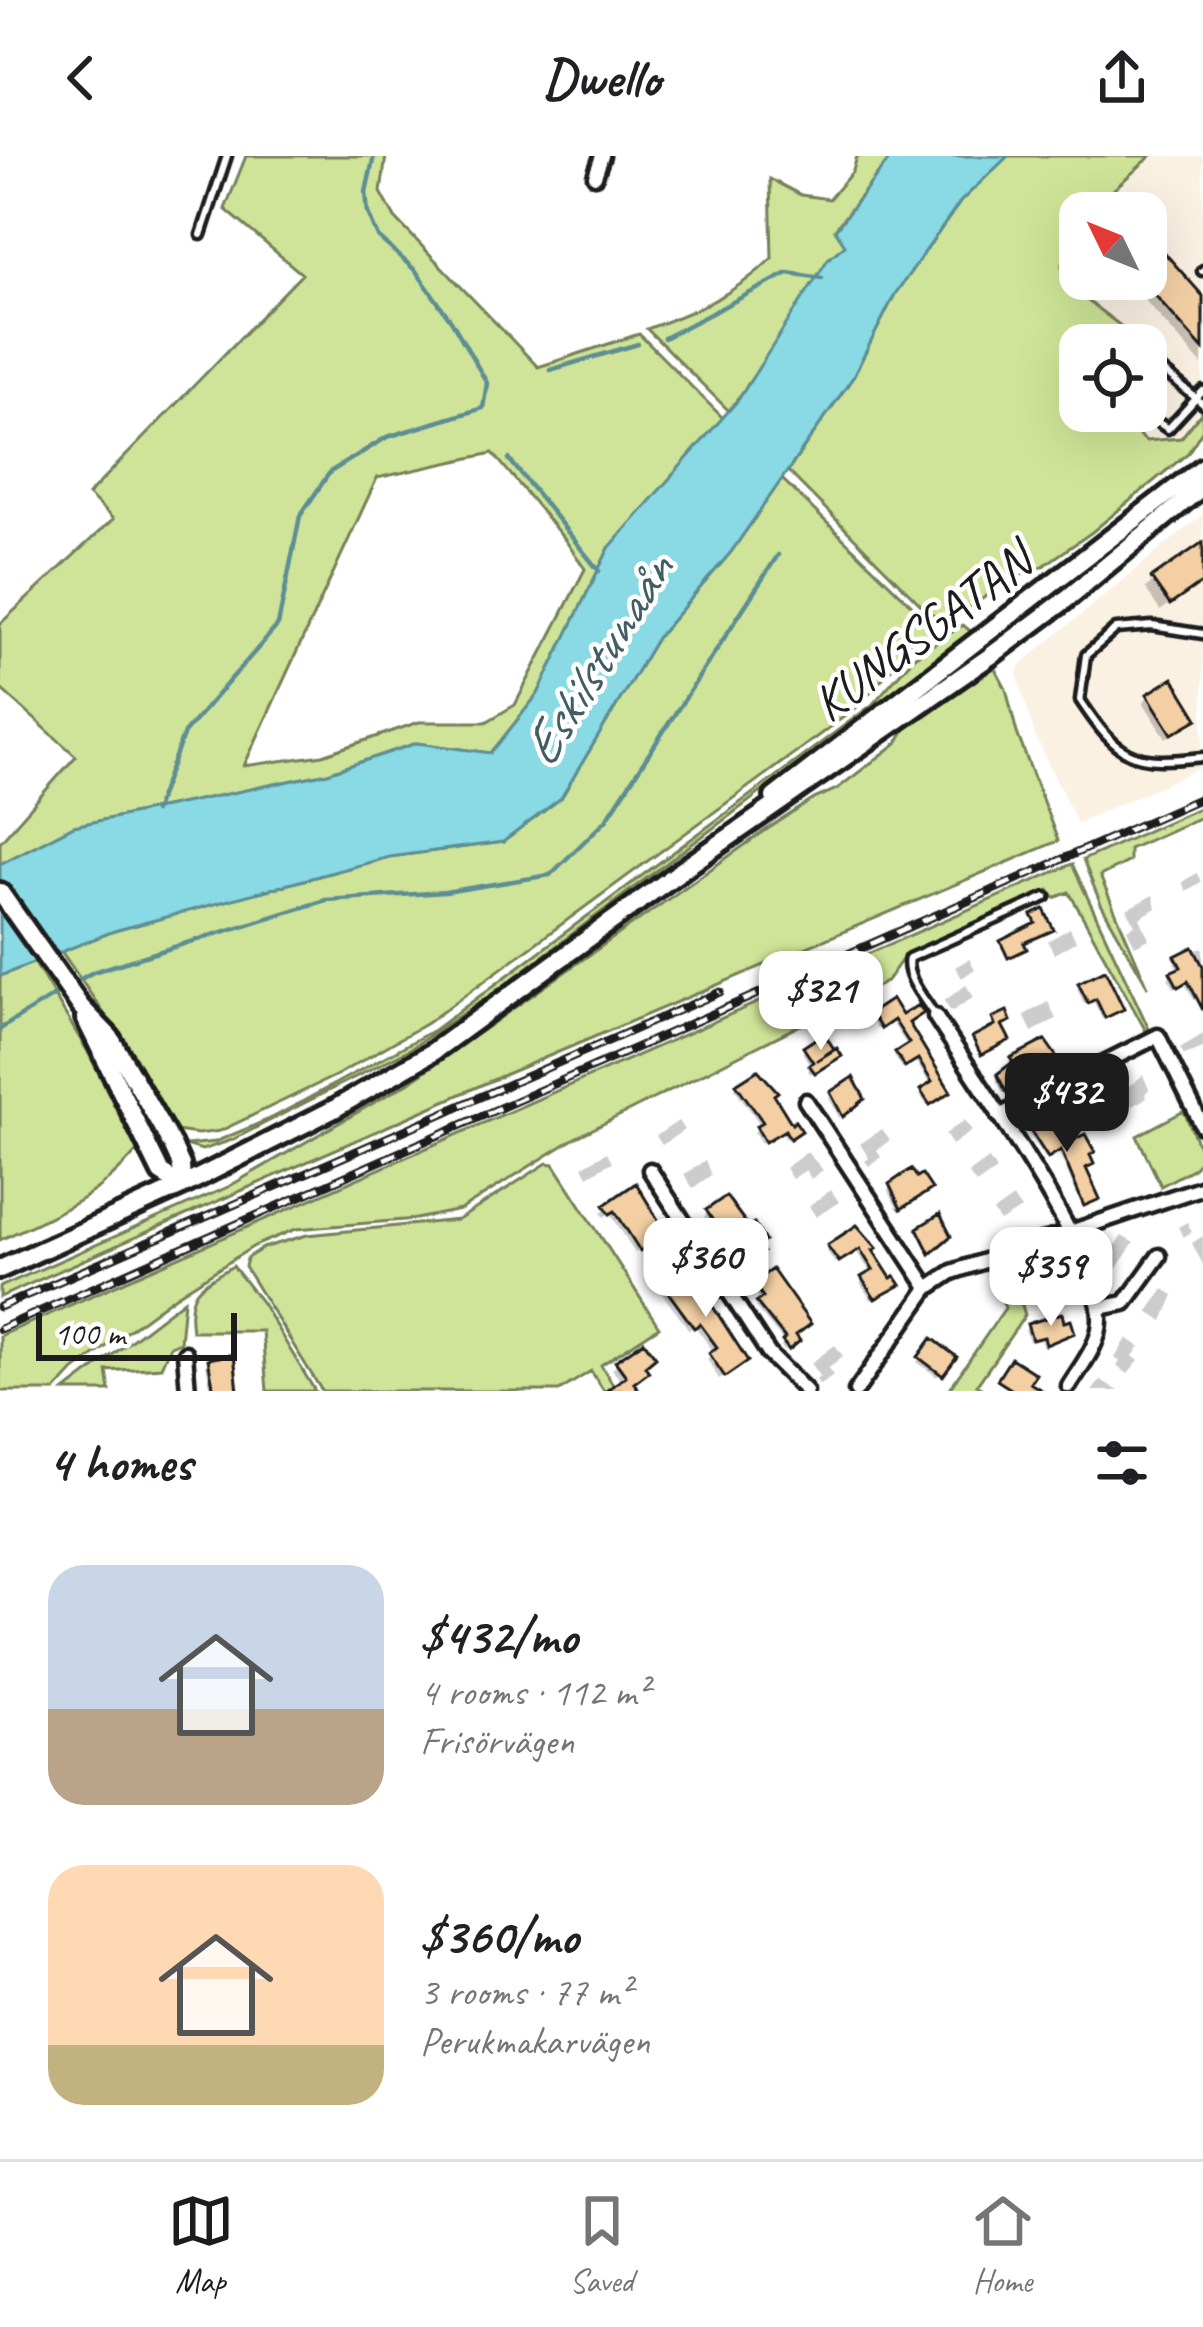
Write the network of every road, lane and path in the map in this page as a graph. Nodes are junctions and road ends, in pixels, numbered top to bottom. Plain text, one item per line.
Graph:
1 (227, 156) edge
2 (602, 156) edge
3 (595, 176) dead end
4 (201, 235) dead end
5 (1167, 375) edge
6 (1203, 391) edge
7 (1195, 398) junction
8 (1203, 404) edge
9 (1167, 428) edge
10 (1203, 467) edge
11 (1203, 486) edge
12 (1203, 634) edge
13 (1203, 757) edge
14 (689, 865) junction
15 (0, 892) edge
16 (1046, 897) dead end
17 (934, 1016) joint
18 (806, 1101) dead end
19 (999, 1116) junction
20 (1203, 1127) edge
21 (650, 1170) dead end
22 (182, 1186) junction
23 (1203, 1187) edge
24 (1071, 1234) junction
25 (1159, 1256) dead end
26 (0, 1269) edge
27 (928, 1288) junction
28 (1099, 1308) junction
29 (185, 1353) dead end
30 (1069, 1386) dead end
31 (188, 1391) edge
32 (806, 1391) edge
33 (856, 1391) edge

1 - 4 lane
2 - 3 street
5 - 7 lane
6 - 7 lane
7 - 8 lane
7 - 9 lane
10 - 14 main road, KUNGSGATAN
11 - 14 main road, KUNGSGATAN
12 - 13 lane
14 - 22 main road, KUNGSGATAN
15 - 22 main road
16 - 17 lane
17 - 19 street
18 - 27 street
19 - 20 street
19 - 24 street
21 - 32 street
22 - 26 main road, KUNGSGATAN
23 - 24 street
24 - 27 street
24 - 28 street
25 - 28 street
27 - 33 street
28 - 30 street
29 - 31 street

